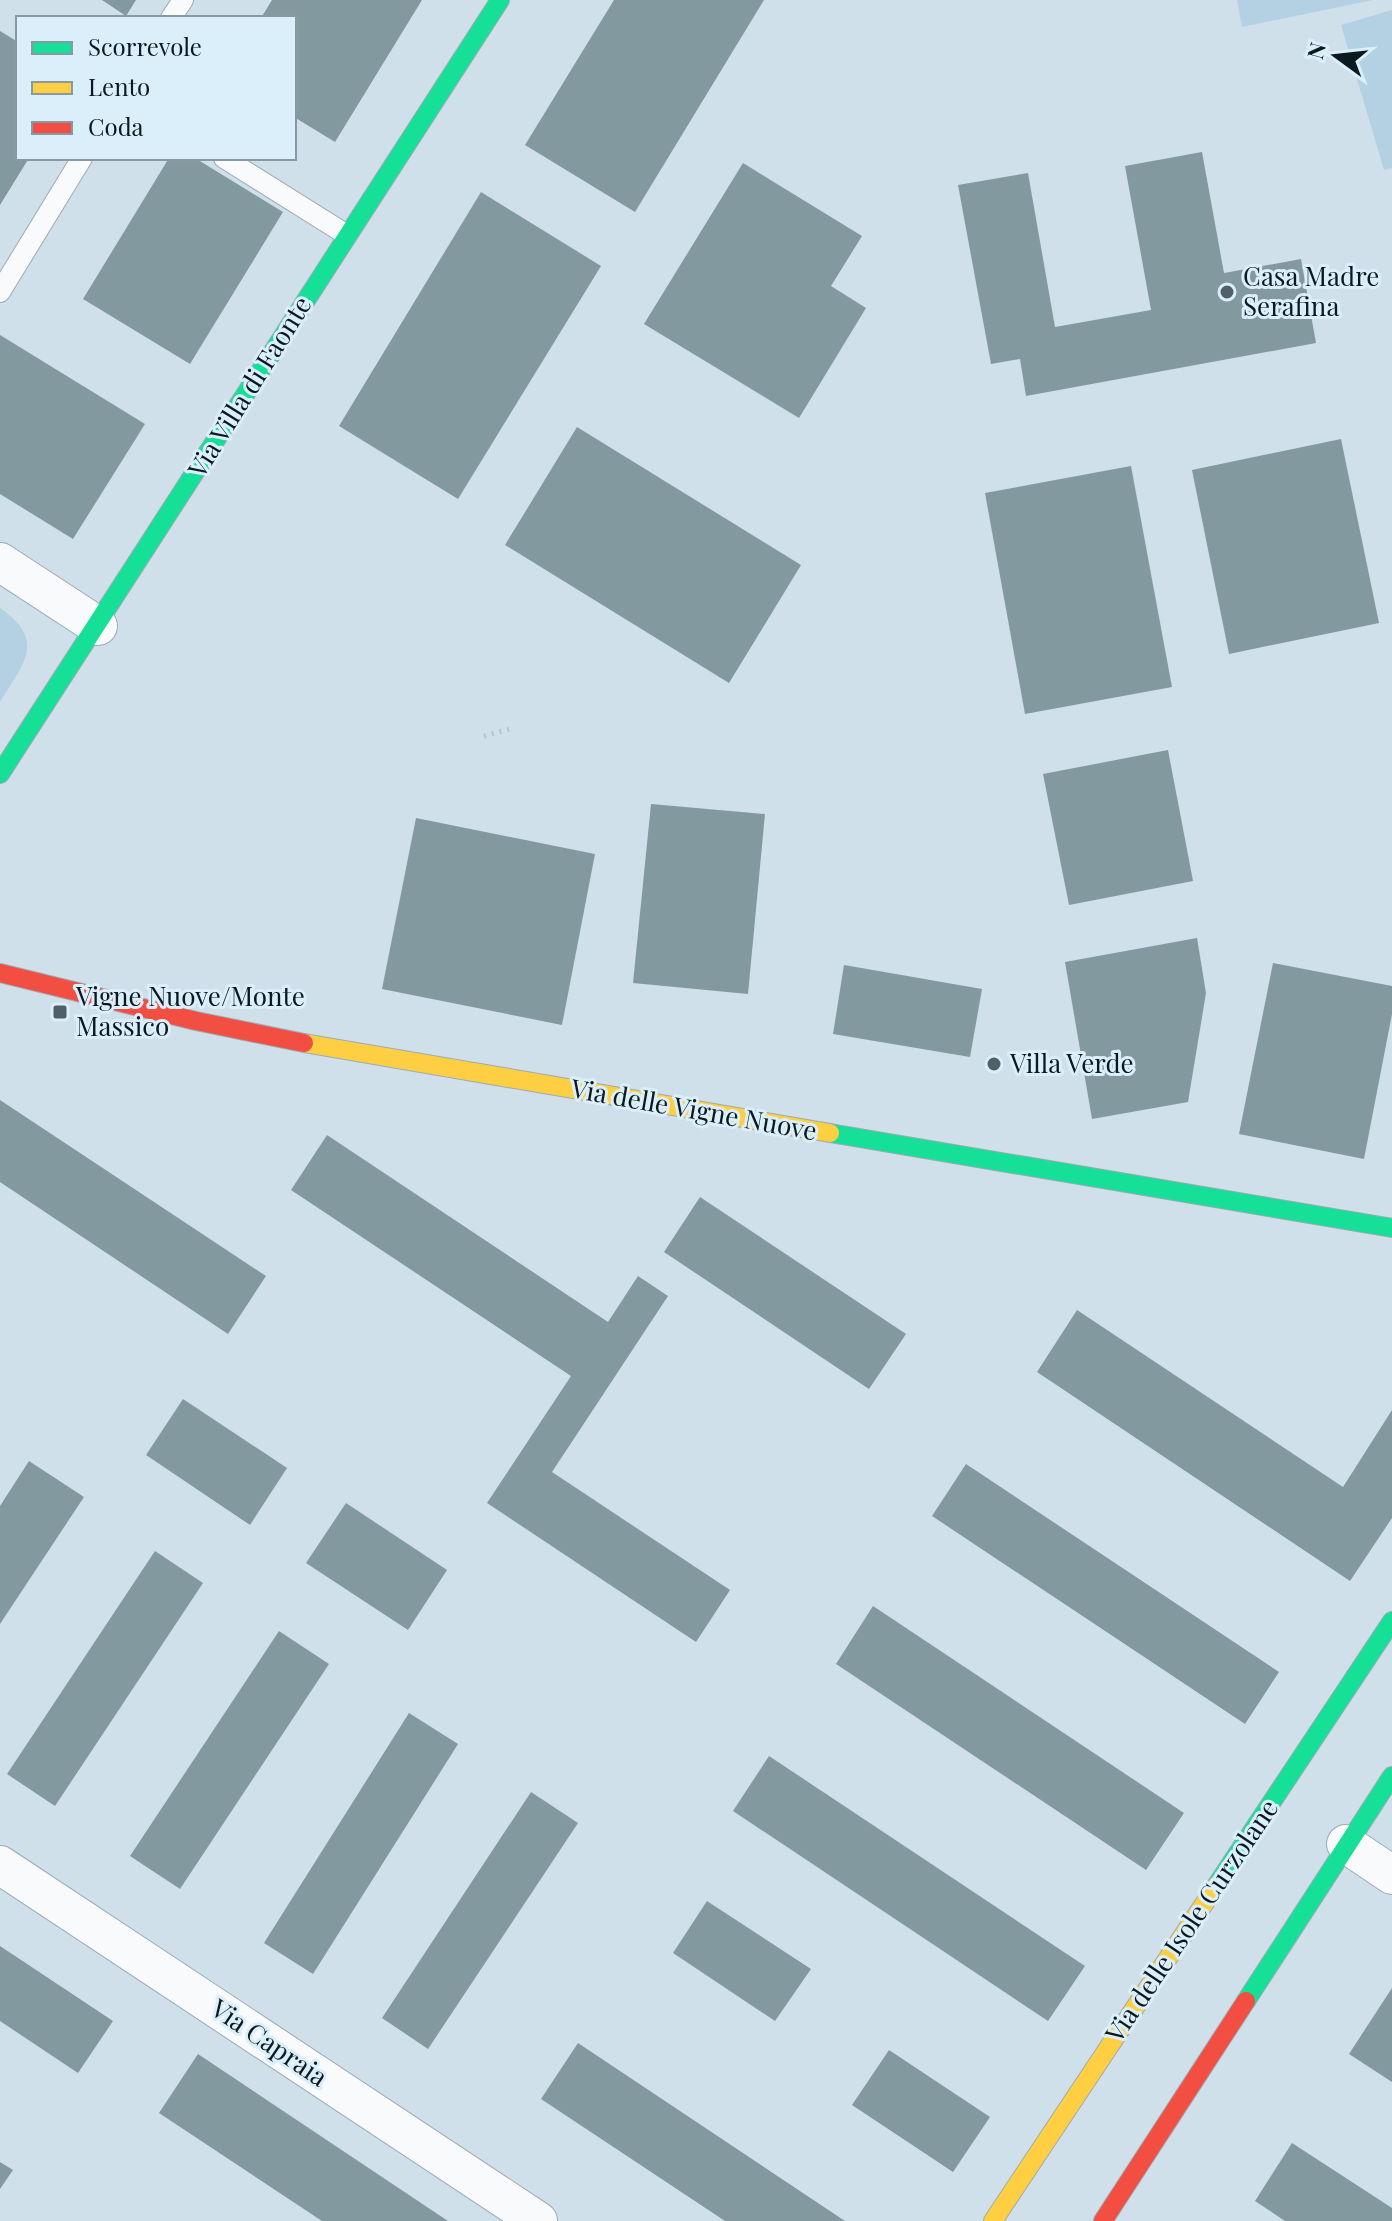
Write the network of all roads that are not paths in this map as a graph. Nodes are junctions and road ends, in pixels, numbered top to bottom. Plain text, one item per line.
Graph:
1 (500, 0) edge
2 (81, 160) edge
3 (227, 160) edge
4 (347, 235) junction
5 (0, 292) edge
6 (0, 562) edge
7 (98, 626) junction
8 (0, 774) edge
9 (0, 973) edge
10 (1392, 1228) edge
11 (1392, 1621) edge
12 (1392, 1776) edge
13 (1346, 1844) junction
14 (0, 1865) edge
15 (1392, 1875) edge
16 (520, 2216) edge
17 (993, 2221) edge
18 (1103, 2221) edge

1 - 4 street, Via Villa di Faonte
2 - 5 lane
3 - 4 lane
4 - 7 street, Via Villa di Faonte
6 - 7 street
7 - 8 street, Via Villa di Faonte
9 - 10 street, Via delle Vigne Nuove
11 - 17 street, Via delle Isole Curzolane
12 - 13 street
13 - 15 street
13 - 18 street
14 - 16 street, Via Capraia

